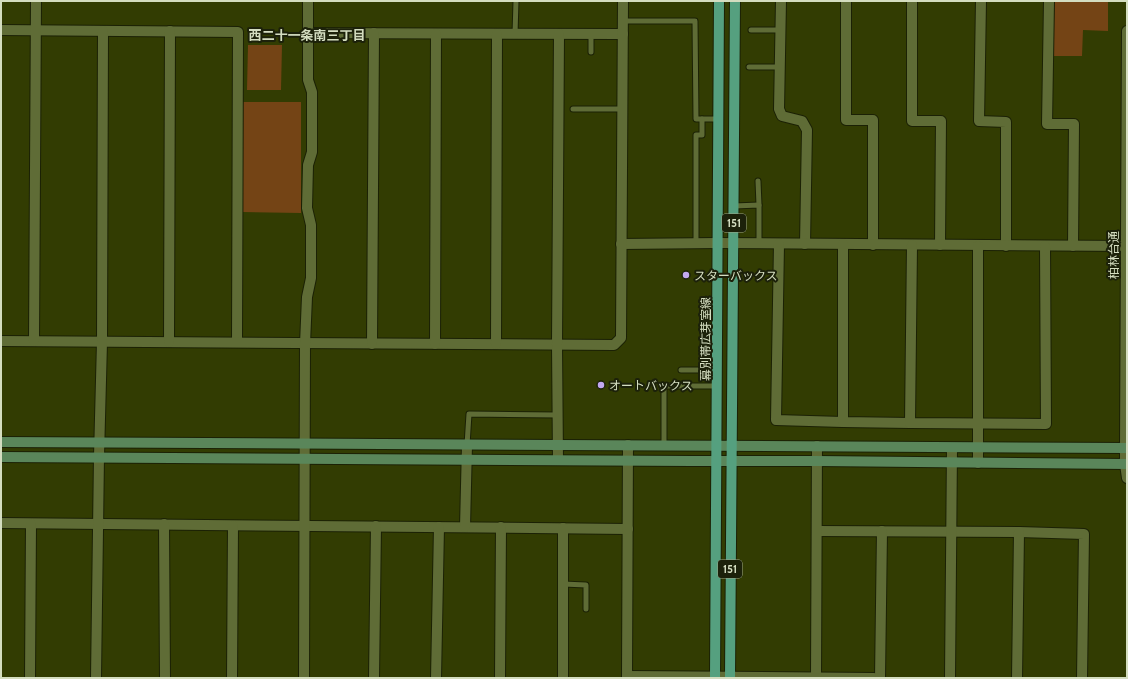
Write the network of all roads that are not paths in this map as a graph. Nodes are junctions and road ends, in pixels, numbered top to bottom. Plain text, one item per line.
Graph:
1 (36, 1) edge
2 (308, 1) edge
3 (516, 1) edge
4 (623, 1) edge
5 (719, 1) edge
6 (735, 1) edge
7 (781, 1) edge
8 (846, 1) edge
9 (912, 1) edge
10 (981, 1) edge
11 (1049, 1) edge
12 (623, 21) junction
13 (1, 30) edge
14 (36, 30) junction
15 (751, 30) dead end
16 (780, 30) junction
17 (103, 31) junction
18 (170, 31) junction
19 (1127, 31) edge
20 (307, 33) junction
21 (374, 33) junction
22 (436, 34) junction
23 (497, 34) junction
24 (515, 34) junction
25 (559, 34) junction
26 (591, 34) junction
27 (623, 34) junction
28 (591, 52) dead end
29 (749, 67) dead end
30 (780, 67) junction
31 (573, 109) dead end
32 (622, 109) junction
33 (702, 119) junction
34 (719, 119) junction
35 (1126, 168) edge
36 (758, 181) dead end
37 (759, 205) junction
38 (734, 206) junction
39 (1126, 232) edge
40 (696, 243) junction
41 (718, 243) junction
42 (733, 243) junction
43 (759, 243) junction
44 (621, 244) junction
45 (779, 244) junction
46 (805, 244) junction
47 (843, 244) junction
48 (873, 245) junction
49 (912, 245) junction
50 (940, 246) junction
51 (978, 246) junction
52 (1006, 246) junction
53 (1045, 246) junction
54 (1073, 246) junction
55 (1126, 246) junction
56 (1126, 285) edge
57 (1126, 339) edge
58 (1, 341) edge
59 (34, 342) junction
60 (102, 342) junction
61 (169, 342) junction
62 (237, 342) junction
63 (305, 344) junction
64 (372, 344) junction
65 (435, 344) junction
66 (496, 344) junction
67 (557, 345) junction
68 (681, 370) dead end
69 (717, 370) junction
70 (717, 386) junction
71 (1126, 392) edge
72 (557, 416) junction
73 (842, 422) junction
74 (910, 423) junction
75 (978, 423) junction
76 (1, 442) edge
77 (100, 442) junction
78 (305, 443) junction
79 (467, 445) junction
80 (558, 445) junction
81 (628, 445) junction
82 (664, 445) junction
83 (717, 445) junction
84 (731, 445) junction
85 (818, 446) junction
86 (952, 448) junction
87 (978, 448) junction
88 (1126, 448) edge
89 (99, 456) junction
90 (1, 457) edge
91 (305, 458) junction
92 (466, 459) junction
93 (558, 460) junction
94 (628, 460) junction
95 (731, 460) junction
96 (716, 461) junction
97 (817, 461) junction
98 (951, 463) junction
99 (978, 463) junction
100 (1126, 464) edge
101 (1127, 478) edge
102 (1, 523) edge
103 (98, 523) junction
104 (32, 524) junction
105 (164, 524) junction
106 (305, 525) junction
107 (233, 526) junction
108 (376, 526) junction
109 (439, 527) junction
110 (466, 527) junction
111 (501, 527) junction
112 (563, 528) junction
113 (628, 529) junction
114 (817, 531) junction
115 (882, 531) junction
116 (952, 532) junction
117 (1019, 532) junction
118 (563, 584) junction
119 (586, 609) dead end
120 (627, 677) edge
121 (715, 677) edge
122 (730, 677) edge
123 (30, 678) edge
124 (96, 678) edge
125 (165, 678) edge
126 (232, 678) edge
127 (304, 678) edge
128 (374, 678) edge
129 (436, 678) edge
130 (500, 678) edge
131 (563, 678) edge
132 (816, 678) edge
133 (874, 678) edge
134 (880, 678) edge
135 (950, 678) edge
136 (1017, 678) edge
137 (1082, 678) edge

1 - 14 street
2 - 20 street
3 - 24 lane
4 - 12 street
5 - 34 main road, 幕別帯広芽室線 / 151
6 - 38 main road, 151
7 - 16 street
8 - 48 street
9 - 50 street
10 - 52 street
11 - 54 street
12 - 27 street
12 - 33 lane
13 - 14 street
14 - 17 street
14 - 59 street
15 - 16 lane
16 - 30 street
17 - 18 street
17 - 60 street
18 - 61 street
18 - 62 street
19 - 35 street, 柏林台通
20 - 21 street
20 - 63 street
21 - 22 street
21 - 64 street
22 - 23 street
22 - 65 street
23 - 24 street
23 - 66 street
24 - 25 street
25 - 26 street
25 - 67 street
26 - 27 street
26 - 28 lane
27 - 32 street
29 - 30 lane
30 - 46 street
31 - 32 lane
32 - 44 street
33 - 34 lane
33 - 40 lane
34 - 41 main road, 幕別帯広芽室線 / 151
35 - 39 street, 柏林台通
36 - 37 lane
37 - 38 lane
37 - 43 lane
38 - 42 main road, 151
39 - 55 street, 柏林台通
40 - 41 street
40 - 44 street
41 - 42 street
41 - 69 main road, 幕別帯広芽室線 / 151
42 - 43 street
42 - 84 main road, 151
43 - 45 street
44 - 67 street
45 - 46 street
45 - 73 street
46 - 47 street
47 - 48 street
47 - 73 street
48 - 49 street
49 - 50 street
49 - 74 street
50 - 51 street
51 - 52 street
51 - 75 street
52 - 53 street
53 - 54 street
53 - 75 street
54 - 55 street
55 - 56 street, 柏林台通
56 - 57 street, 柏林台通
57 - 71 street, 柏林台通
58 - 59 street
59 - 60 street
60 - 61 street
60 - 77 street
61 - 62 street
62 - 63 street
63 - 64 street
63 - 78 street
64 - 65 street
65 - 66 street
66 - 67 street
67 - 72 street
68 - 69 lane
69 - 70 main road, 幕別帯広芽室線 / 151
70 - 82 lane
70 - 83 main road, 幕別帯広芽室線 / 151
71 - 88 street, 柏林台通
72 - 79 lane
72 - 80 street
73 - 74 street
74 - 75 street
75 - 87 street
76 - 77 street
77 - 78 street
77 - 89 street
78 - 79 street
78 - 91 street
79 - 80 street
79 - 92 street
80 - 81 street
80 - 93 street
81 - 82 street
81 - 94 street
82 - 83 street
83 - 84 street
83 - 96 main road, 幕別帯広芽室線 / 151
84 - 85 street
84 - 95 main road, 151
85 - 86 street
85 - 97 street
86 - 87 street
86 - 98 street
87 - 88 street
87 - 99 street
88 - 100 street, 柏林台通
89 - 90 street
89 - 91 street
89 - 103 street
91 - 92 street
91 - 106 street
92 - 93 street
92 - 110 street
93 - 94 street
94 - 96 street
94 - 113 street
95 - 96 street
95 - 97 street
95 - 122 main road, 151
96 - 121 main road, 幕別帯広芽室線 / 151
97 - 98 street
97 - 114 street
98 - 99 street
98 - 116 street
99 - 100 street
100 - 101 street, 柏林台通
102 - 104 street
103 - 104 street
103 - 105 street
103 - 124 street
104 - 123 street
105 - 107 street
105 - 125 street
106 - 107 street
106 - 108 street
106 - 127 street
107 - 126 street
108 - 109 street
108 - 128 street
109 - 110 street
109 - 129 street
110 - 111 street
111 - 112 street
111 - 130 street
112 - 113 street
112 - 118 street
113 - 120 street
114 - 115 street
114 - 132 street
115 - 116 street
115 - 134 street
116 - 117 street
116 - 135 street
117 - 136 street
117 - 137 street
118 - 119 lane
118 - 131 street
120 - 121 street
121 - 122 street
122 - 132 street
132 - 133 street

